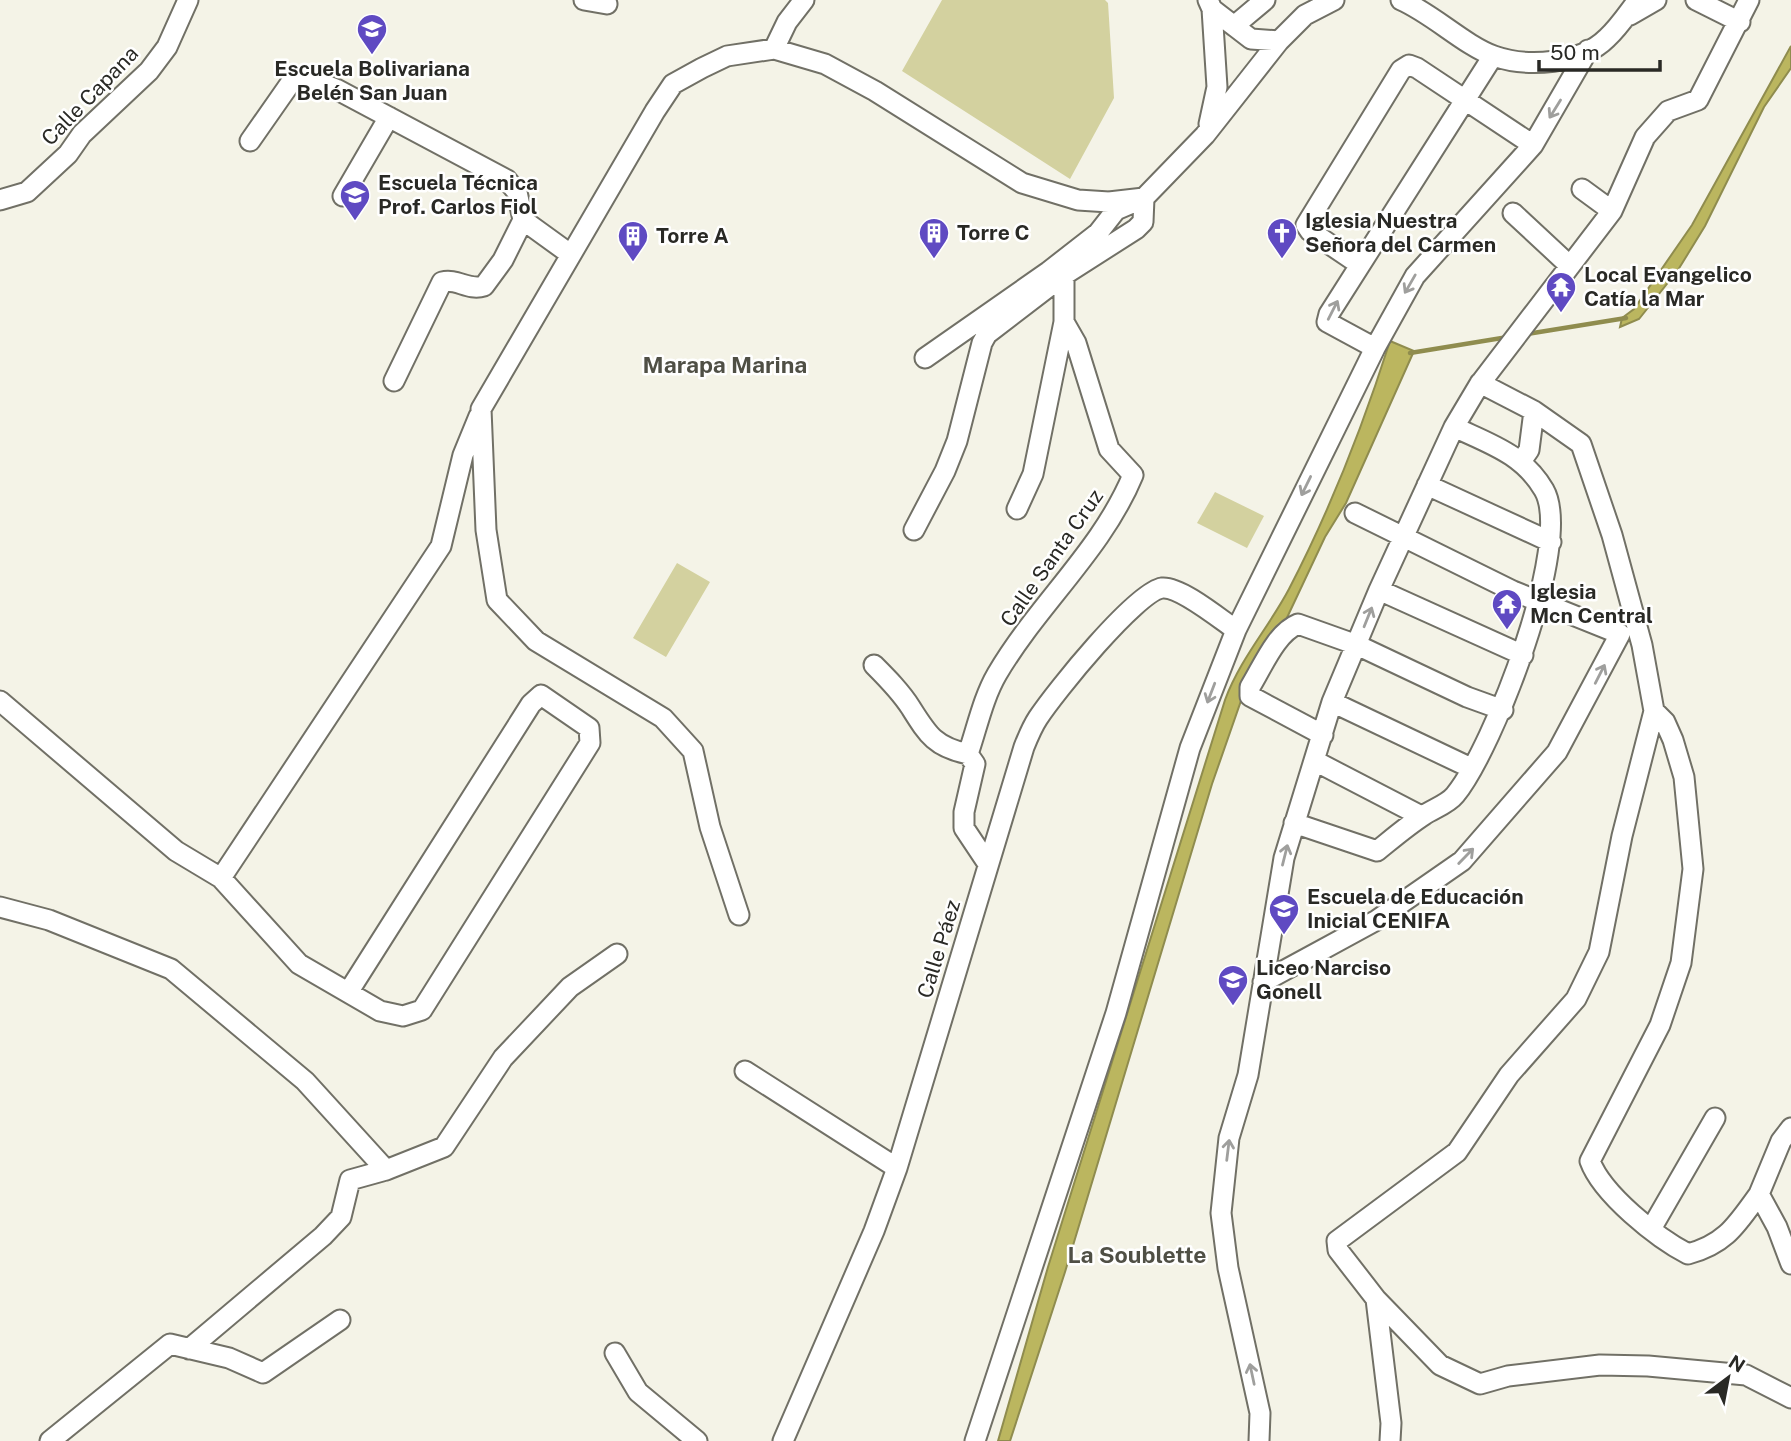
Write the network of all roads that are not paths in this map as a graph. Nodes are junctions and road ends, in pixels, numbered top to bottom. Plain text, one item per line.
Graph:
1 (188, 0) edge
2 (584, 0) edge
3 (804, 0) edge
4 (1265, 0) edge
5 (1334, 0) edge
6 (1401, 0) edge
7 (1638, 0) edge
8 (1656, 0) edge
9 (1696, 0) edge
10 (1749, 0) edge
11 (607, 4) dead end
12 (1210, 4) edge
13 (1625, 16) junction
14 (1740, 22) junction
15 (1234, 26) junction
16 (1279, 41) junction
17 (774, 49) junction
18 (1588, 50) junction
19 (1493, 56) junction
20 (1464, 101) junction
21 (389, 117) junction
22 (1205, 135) junction
23 (250, 141) dead end
24 (1532, 145) junction
25 (1582, 189) dead end
26 (343, 195) dead end
27 (1144, 198) junction
28 (0, 200) edge
29 (1612, 211) junction
30 (1513, 212) dead end
31 (523, 220) junction
32 (570, 254) junction
33 (1359, 264) junction
34 (1570, 266) junction
35 (1064, 275) junction
36 (1064, 321) junction
37 (1375, 348) junction
38 (925, 358) dead end
39 (394, 381) dead end
40 (1480, 383) junction
41 (481, 409) junction
42 (1534, 411) junction
43 (1454, 427) junction
44 (1522, 460) junction
45 (1427, 485) junction
46 (1017, 509) dead end
47 (1355, 513) dead end
48 (914, 530) dead end
49 (1404, 537) junction
50 (1551, 542) junction
51 (1379, 590) junction
52 (1536, 601) junction
53 (1236, 630) junction
54 (1357, 645) junction
55 (1523, 655) junction
56 (874, 665) dead end
57 (0, 701) edge
58 (1332, 702) junction
59 (1503, 710) junction
60 (1654, 711) junction
61 (1323, 735) junction
62 (968, 754) junction
63 (1315, 761) junction
64 (1471, 768) junction
65 (1421, 816) junction
66 (1294, 823) junction
67 (988, 864) junction
68 (221, 878) junction
69 (0, 907) edge
70 (740, 915) dead end
71 (617, 954) dead end
72 (1262, 982) junction
73 (349, 991) junction
74 (745, 1071) dead end
75 (1715, 1118) dead end
76 (1791, 1128) edge
77 (897, 1168) junction
78 (386, 1170) junction
79 (1759, 1194) junction
80 (1651, 1229) junction
81 (1791, 1264) edge
82 (1376, 1299) junction
83 (340, 1321) dead end
84 (189, 1349) junction
85 (615, 1353) dead end
86 (1791, 1398) edge
87 (50, 1441) edge
88 (697, 1441) edge
89 (783, 1441) edge
90 (975, 1441) edge
91 (1259, 1441) edge
92 (1390, 1441) edge

1 - 28 street, Calle Capana
2 - 11 street
3 - 17 street
4 - 15 street
5 - 16 street
6 - 19 street
7 - 13 street
8 - 13 street
9 - 14 street
10 - 14 street
12 - 15 street
12 - 22 street
13 - 18 street
14 - 29 street
15 - 16 street
16 - 22 street
17 - 27 street
17 - 32 street
18 - 19 street
18 -> 24 street
19 - 20 street
20 - 24 street
20 - 33 street
20 - 33 street
21 - 23 street
21 - 26 street
21 - 31 street
22 - 27 street
24 -> 37 street
25 - 29 street
27 - 35 street
27 - 38 street
29 - 34 street
30 - 34 street
31 - 32 street
31 - 39 street
32 - 41 street
37 -> 33 street
34 - 40 street
35 - 36 street, Calle Santa Cruz
35 - 48 street
36 - 46 street
36 - 62 street, Calle Santa Cruz
37 -> 53 street
40 - 42 street
40 - 43 street
41 - 68 street
41 - 70 street
42 - 44 street
42 - 60 street
43 - 44 street
43 - 45 street
44 - 50 street
45 - 49 street
45 - 50 street
47 - 49 street
49 - 51 street
49 - 52 street
50 - 52 street
54 -> 51 street
51 - 55 street
52 - 55 street
72 -> 52 street
53 - 67 street, Calle Páez
53 -> 90 street
54 - 58 street
54 - 59 street
54 - 61 street
55 - 59 street
56 - 62 street
57 - 68 street
58 - 61 street
58 - 64 street
59 - 64 street
60 - 80 street
60 - 82 street
61 - 63 street
62 - 67 street, Calle Santa Cruz
63 - 65 street
63 - 66 street
64 - 65 street
65 - 66 street
72 -> 66 street
67 - 77 street, Calle Páez
68 - 73 street
69 - 78 street
71 - 78 street
91 -> 72 street
73 - 73 street
74 - 77 street
75 - 80 street
76 - 79 street
77 - 89 street, Calle Páez
78 - 84 street
79 - 80 street
79 - 81 street
82 - 86 street
82 - 92 street
83 - 84 street
84 - 87 street
85 - 88 street

